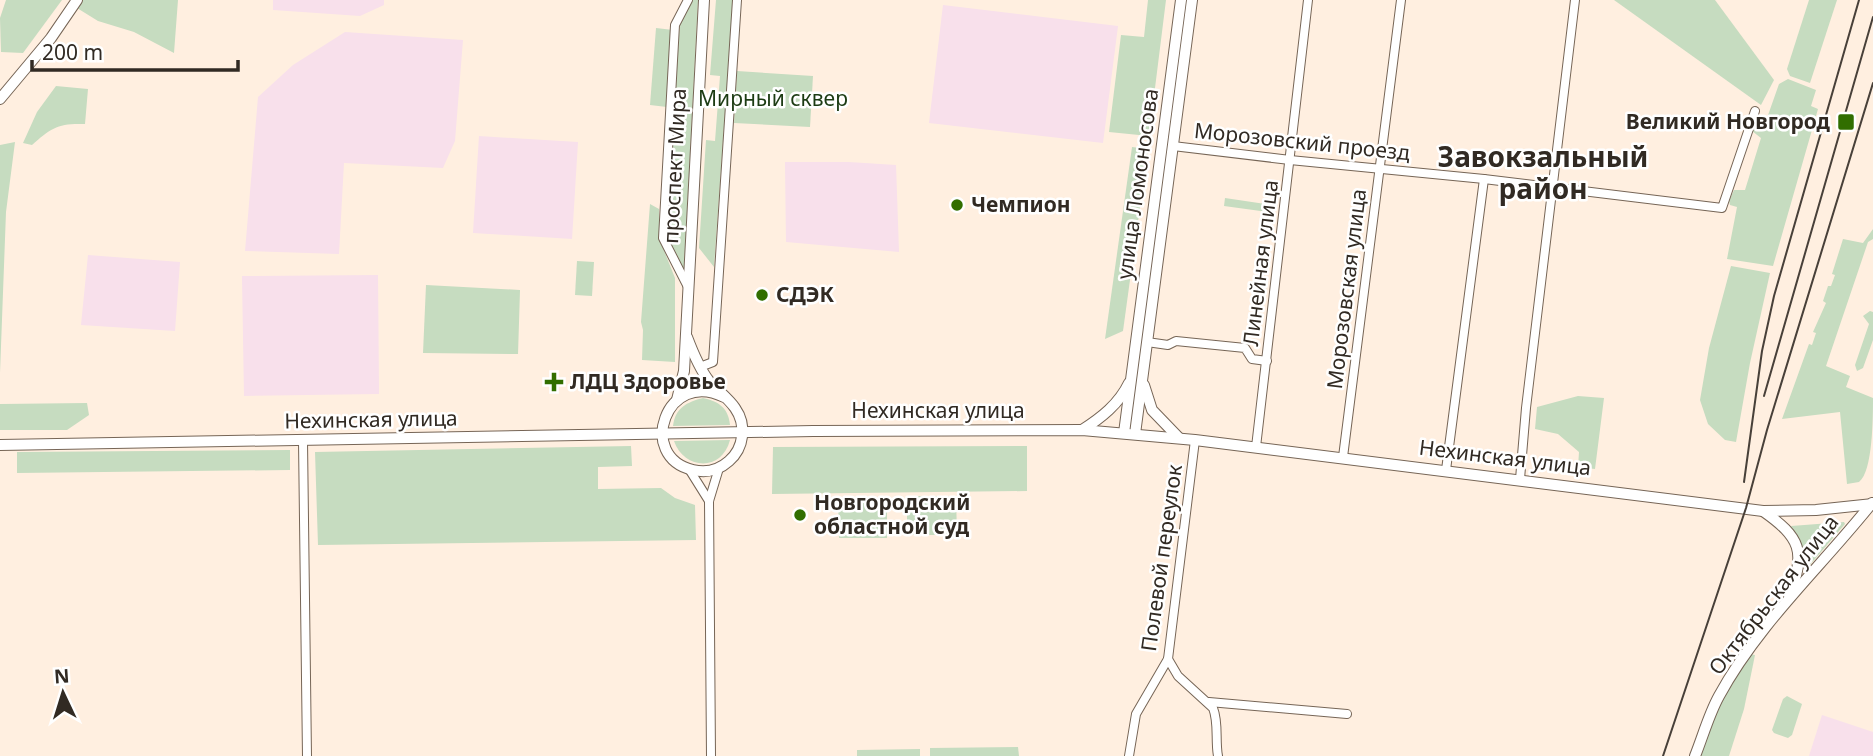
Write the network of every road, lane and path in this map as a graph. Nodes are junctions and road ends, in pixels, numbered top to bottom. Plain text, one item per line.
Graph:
1 (76, 0) edge
2 (688, 0) edge
3 (704, 0) edge
4 (737, 0) edge
5 (1181, 0) edge
6 (1192, 0) edge
7 (1308, 0) edge
8 (1401, 0) edge
9 (1575, 0) edge
10 (0, 99) edge
11 (1755, 111) dead end
12 (1173, 146) junction
13 (1290, 160) junction
14 (1380, 167) junction
15 (1484, 179) junction
16 (1552, 187) junction
17 (1153, 258) junction
18 (688, 287) junction
19 (686, 334) junction
20 (1147, 342) junction
21 (1267, 361) junction
22 (700, 368) junction
23 (1138, 372) junction
24 (724, 397) junction
25 (677, 400) junction
26 (1082, 430) junction
27 (743, 433) junction
28 (1130, 434) junction
29 (662, 435) junction
30 (1180, 438) junction
31 (1195, 440) junction
32 (303, 441) junction
33 (0, 445) edge
34 (1256, 447) junction
35 (1343, 457) junction
36 (719, 468) junction
37 (689, 469) junction
38 (1446, 470) junction
39 (1520, 480) junction
40 (709, 501) junction
41 (1872, 503) edge
42 (1763, 510) junction
43 (1784, 606) junction
44 (1168, 659) junction
45 (1209, 702) junction
46 (1348, 713) dead end
47 (307, 756) edge
48 (710, 756) edge
49 (1129, 756) edge
50 (1218, 756) edge
51 (1695, 756) edge

1 - 10 main road
2 - 18 street
3 - 18 main road, проспект Мира
4 - 22 street
5 - 17 main road, улица Ломоносова
6 - 12 main road, улица Ломоносова
7 - 13 street, Линейная улица
8 - 14 street, Морозовская улица
9 - 16 street
11 - 16 street, Морозовский проезд
12 - 13 street, Морозовский проезд
12 - 17 main road, улица Ломоносова
13 - 14 street, Морозовский проезд
13 - 21 street, Линейная улица
14 - 15 street, Морозовский проезд
14 - 35 street, Морозовская улица
15 - 16 street, Морозовский проезд
15 - 38 street
16 - 39 street
17 - 20 main road, улица Ломоносова
17 - 23 main road, улица Ломоносова
18 - 19 main road, проспект Мира
19 - 22 main road, проспект Мира
19 - 25 main road, проспект Мира
20 - 21 street
20 - 23 main road, улица Ломоносова
21 - 34 street, Линейная улица
22 - 24 main road, проспект Мира
23 - 26 main road, улица Ломоносова
23 - 28 main road, улица Ломоносова
23 - 30 main road, улица Ломоносова
24 - 25 main road
24 - 27 main road, проспект Мира
25 - 29 main road, проспект Мира
26 - 27 main road, Нехинская улица
26 - 28 main road, Нехинская улица
27 - 29 main road, Нехинская улица
27 - 36 main road
28 - 30 main road, Нехинская улица
29 - 32 main road, Нехинская улица
29 - 37 main road
30 - 31 main road, Нехинская улица
31 - 34 main road, Нехинская улица
31 - 44 street, Полевой переулок
32 - 33 main road, Нехинская улица
32 - 47 street
34 - 35 main road, Нехинская улица
35 - 38 main road, Нехинская улица
36 - 37 main road
36 - 40 street
37 - 40 street
38 - 39 main road, Нехинская улица
39 - 42 main road, Нехинская улица
40 - 48 street
41 - 42 main road, Нехинская улица
41 - 43 main road, Октябрьская улица
42 - 43 main road
43 - 51 main road, Октябрьская улица
44 - 45 street
44 - 49 street, Полевой переулок
45 - 46 street
45 - 50 street

